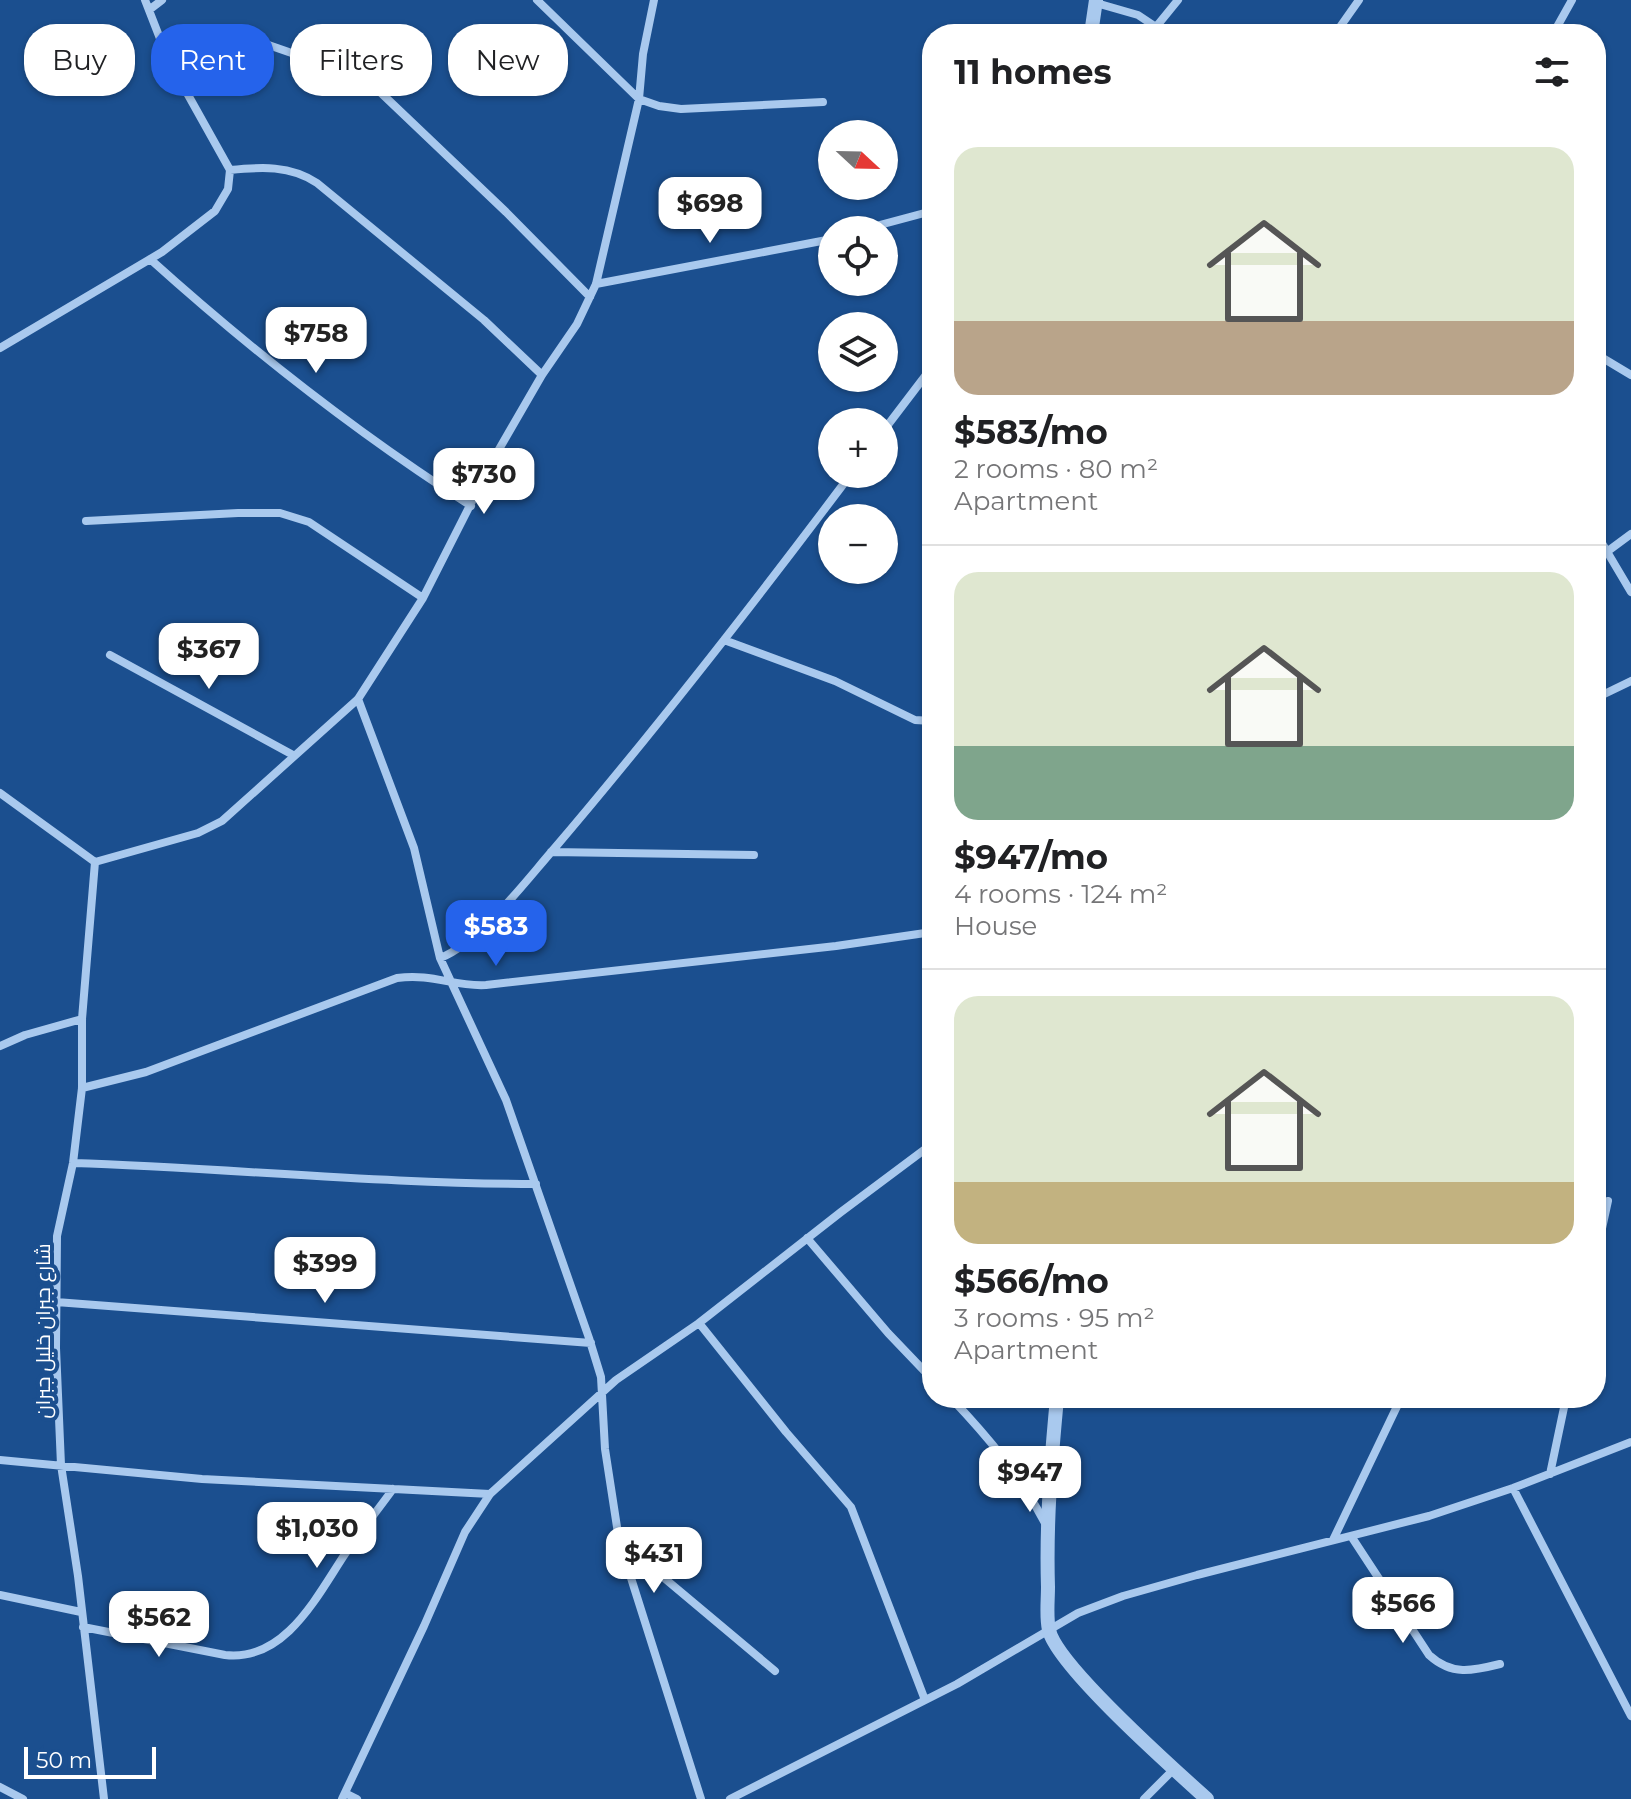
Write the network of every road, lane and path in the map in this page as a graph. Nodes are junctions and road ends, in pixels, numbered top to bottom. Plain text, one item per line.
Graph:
1 (145, 0) edge
2 (162, 0) edge
3 (537, 0) edge
4 (654, 0) edge
5 (1178, 0) edge
6 (1359, 0) edge
7 (1572, 0) edge
8 (1096, 1) edge
9 (149, 10) junction
10 (154, 24) edge
11 (1093, 24) edge
12 (1152, 24) edge
13 (1158, 24) edge
14 (1342, 24) edge
15 (1559, 24) edge
16 (274, 47) edge
17 (189, 96) edge
18 (639, 99) junction
19 (823, 102) dead end
20 (230, 170) junction
21 (922, 214) edge
22 (898, 220) edge
23 (818, 242) edge
24 (150, 259) junction
25 (596, 284) junction
26 (590, 297) junction
27 (0, 348) edge
28 (1606, 360) edge
29 (542, 375) junction
30 (1631, 375) edge
31 (922, 380) edge
32 (898, 412) edge
33 (840, 488) edge
34 (471, 506) junction
35 (86, 521) dead end
36 (1631, 534) edge
37 (1606, 548) edge
38 (1608, 551) junction
39 (1631, 592) edge
40 (423, 598) junction
41 (724, 640) junction
42 (110, 655) dead end
43 (1631, 681) edge
44 (1606, 693) edge
45 (358, 699) junction
46 (922, 720) edge
47 (293, 755) junction
48 (0, 793) edge
49 (551, 852) junction
50 (754, 855) dead end
51 (95, 862) junction
52 (922, 933) edge
53 (440, 958) junction
54 (448, 979) junction
55 (82, 1019) junction
56 (0, 1046) edge
57 (82, 1088) junction
58 (922, 1152) edge
59 (73, 1163) junction
60 (536, 1184) junction
61 (1608, 1201) dead end
62 (1606, 1210) edge
63 (807, 1238) junction
64 (56, 1302) junction
65 (699, 1323) junction
66 (591, 1343) junction
67 (922, 1369) edge
68 (601, 1393) junction
69 (960, 1408) edge
70 (1056, 1408) edge
71 (1396, 1408) edge
72 (1564, 1408) edge
73 (1631, 1442) edge
74 (0, 1460) edge
75 (61, 1465) junction
76 (1550, 1474) junction
77 (1513, 1488) junction
78 (393, 1489) junction
79 (490, 1494) junction
80 (1049, 1531) junction
81 (1351, 1536) junction
82 (619, 1540) junction
83 (1333, 1540) junction
84 (0, 1595) edge
85 (81, 1612) junction
86 (83, 1627) junction
87 (1049, 1631) junction
88 (1500, 1664) dead end
89 (775, 1671) dead end
90 (925, 1700) junction
91 (1631, 1716) edge
92 (1174, 1769) junction
93 (0, 1787) edge
94 (343, 1796) edge
95 (23, 1799) edge
96 (104, 1799) edge
97 (357, 1799) edge
98 (701, 1799) edge
99 (730, 1799) edge
100 (1144, 1799) edge
101 (1207, 1799) edge

1 - 9 street
2 - 9 street
3 - 18 street
4 - 18 street
5 - 13 street
6 - 14 street
7 - 15 street
8 - 11 street
8 - 12 street
9 - 10 street
16 - 26 street
17 - 20 street
18 - 19 street
18 - 25 street
20 - 24 street
20 - 29 street
21 - 22 street
23 - 25 street
24 - 27 street
24 - 34 street
25 - 26 street
26 - 29 street
28 - 30 street
29 - 34 street
31 - 32 street
33 - 41 street
34 - 40 street
35 - 40 street
36 - 38 street
37 - 38 street
38 - 39 street
40 - 45 street
41 - 46 street
41 - 49 street
42 - 47 street
43 - 44 street
45 - 47 street
45 - 53 street
47 - 51 street
48 - 51 street
49 - 50 street
49 - 53 street
51 - 55 street, شارع جبران خليل جبران
52 - 54 street
53 - 54 street
54 - 57 street
54 - 60 street
55 - 56 street
55 - 57 street, شارع جبران خليل جبران
57 - 59 street, شارع جبران خليل جبران
58 - 63 street
59 - 60 street
59 - 64 street, شارع جبران خليل جبران
60 - 66 street
61 - 62 street
63 - 65 street
63 - 67 street
64 - 66 street
64 - 75 street, شارع جبران خليل جبران
65 - 68 street
65 - 90 street
66 - 68 street
68 - 79 street
68 - 82 street
69 - 80 street
70 - 80 street
71 - 83 street
72 - 76 street
73 - 76 street
74 - 75 street
75 - 78 street
75 - 85 street, شارع جبران خليل جبران
76 - 77 street
77 - 81 street
77 - 91 street
78 - 79 street
78 - 86 street
79 - 94 street
80 - 87 street
81 - 83 street
81 - 88 street
82 - 89 street
82 - 98 street
83 - 87 street
84 - 85 street
85 - 86 street, شارع جبران خليل جبران
86 - 96 street, شارع جبران خليل جبران
87 - 90 street
87 - 92 street
90 - 99 street
92 - 100 street
92 - 101 street
93 - 95 street
94 - 97 street

